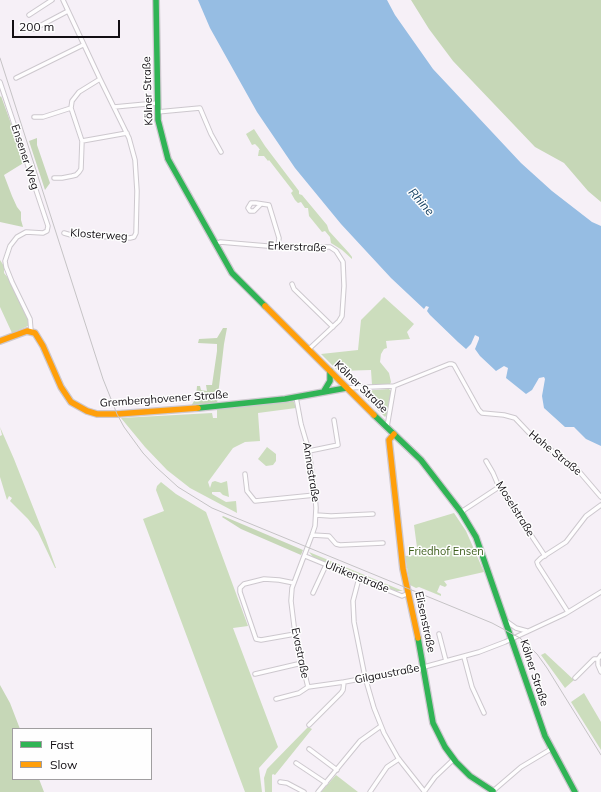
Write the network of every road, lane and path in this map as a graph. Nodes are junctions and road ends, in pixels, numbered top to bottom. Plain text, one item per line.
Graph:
1 (52, 0) edge
2 (63, 0) edge
3 (156, 0) edge
4 (68, 11) junction
5 (29, 15) dead end
6 (34, 29) dead end
7 (83, 45) junction
8 (16, 78) dead end
9 (100, 80) junction
10 (0, 82) edge
11 (157, 103) junction
12 (114, 107) junction
13 (71, 108) junction
14 (157, 112) junction
15 (34, 117) dead end
16 (127, 133) junction
17 (82, 141) junction
18 (221, 152) dead end
19 (54, 178) dead end
20 (261, 204) dead end
21 (64, 233) dead end
22 (215, 244) junction
23 (278, 247) junction
24 (292, 284) dead end
25 (333, 327) junction
26 (29, 331) junction
27 (0, 341) edge
28 (309, 349) junction
29 (330, 371) junction
30 (394, 386) junction
31 (346, 388) junction
32 (324, 391) junction
33 (296, 397) junction
34 (334, 420) dead end
35 (387, 427) junction
36 (394, 434) junction
37 (338, 445) junction
38 (309, 450) junction
39 (338, 450) dead end
40 (486, 461) dead end
41 (245, 474) dead end
42 (499, 488) junction
43 (315, 495) junction
44 (601, 497) edge
45 (601, 505) edge
46 (462, 512) junction
47 (316, 514) junction
48 (373, 514) dead end
49 (312, 536) junction
50 (383, 543) dead end
51 (308, 548) joint
52 (305, 556) junction
53 (545, 556) junction
54 (326, 565) junction
55 (359, 578) junction
56 (294, 583) junction
57 (601, 592) edge
58 (313, 593) dead end
59 (408, 594) junction
60 (568, 612) junction
61 (506, 620) junction
62 (528, 631) junction
63 (295, 634) junction
64 (439, 634) dead end
65 (512, 639) junction
66 (601, 655) edge
67 (464, 656) junction
68 (598, 659) junction
69 (446, 661) junction
70 (302, 663) junction
71 (424, 667) junction
72 (601, 672) edge
73 (255, 674) dead end
74 (365, 677) junction
75 (575, 678) dead end
76 (344, 682) junction
77 (308, 687) junction
78 (276, 699) dead end
79 (484, 713) dead end
80 (309, 725) dead end
81 (381, 726) junction
82 (309, 749) dead end
83 (552, 749) junction
84 (399, 759) junction
85 (454, 759) junction
86 (296, 763) dead end
87 (337, 770) junction
88 (280, 782) dead end
89 (326, 783) junction
90 (493, 791) edge
91 (304, 792) edge
92 (318, 792) edge
93 (370, 792) edge
94 (424, 792) edge
95 (575, 792) edge

1 - 5 street
2 - 4 street
3 - 11 main road, Kölner Straße
4 - 6 street
4 - 7 street
7 - 8 street
7 - 9 street
9 - 12 street
9 - 13 street
10 - 26 street, Ensener Weg
11 - 12 street
11 - 14 main road, Kölner Straße
12 - 16 street
13 - 15 street
13 - 17 street
14 - 18 street
14 - 22 main road, Kölner Straße
16 - 17 street
16 - 21 street, Klosterweg
17 - 19 street
20 - 23 street
22 - 23 street, Erkerstraße
22 - 28 main road, Kölner Straße
23 - 25 street, Erkerstraße
24 - 25 street
25 - 28 street, Erkerstraße
26 - 27 main road
26 - 33 main road, Gremberghovener Straße
28 - 29 main road, Kölner Straße
29 - 31 main road, Kölner Straße
29 - 32 main road
30 - 31 street, Hohe Straße
30 - 35 street
30 - 44 street, Hohe Straße
31 - 32 main road, Gremberghovener Straße
31 - 35 main road, Kölner Straße
32 - 33 main road, Gremberghovener Straße
33 - 38 street, Annastraße
34 - 37 street
35 - 36 main road, Kölner Straße
36 - 46 main road, Kölner Straße
36 - 59 main road, Elisenstraße
37 - 38 street
37 - 39 street
38 - 43 street, Annastraße
40 - 42 street, Moselstraße
41 - 43 street
42 - 46 street
42 - 53 street, Moselstraße
43 - 47 street, Annastraße
45 - 53 street
46 - 61 main road, Kölner Straße
47 - 48 street
47 - 49 street, Annastraße
49 - 50 street
49 - 51 street, Annastraße
51 - 52 street, Evastraße
52 - 54 street, Ulrikenstraße
52 - 56 street, Evastraße
53 - 60 street
54 - 55 street, Ulrikenstraße
54 - 58 street
55 - 59 street, Ulrikenstraße
55 - 74 street
56 - 63 street, Evastraße
56 - 63 street
57 - 60 street, Gilgaustraße
59 - 71 main road, Elisenstraße
60 - 62 street, Gilgaustraße
61 - 62 street
61 - 65 main road, Kölner Straße
62 - 65 street, Gilgaustraße
63 - 70 street, Evastraße
64 - 69 street
65 - 67 street, Gilgaustraße
65 - 83 main road, Kölner Straße
66 - 68 street
67 - 69 street, Gilgaustraße
67 - 79 street
68 - 72 street
68 - 75 street
69 - 71 street, Gilgaustraße
70 - 73 street
70 - 77 street, Evastraße
71 - 74 street, Gilgaustraße
71 - 85 main road, Elisenstraße
74 - 76 street, Gilgaustraße
74 - 81 street
76 - 77 street, Evastraße
76 - 80 street, Gilgaustraße
77 - 78 street
81 - 84 street
81 - 87 street
82 - 87 street
83 - 90 street
83 - 95 main road, Kölner Straße
84 - 93 street
84 - 94 street
85 - 90 main road, Elisenstraße
85 - 94 street
86 - 89 street
87 - 89 street
88 - 91 street
89 - 92 street

